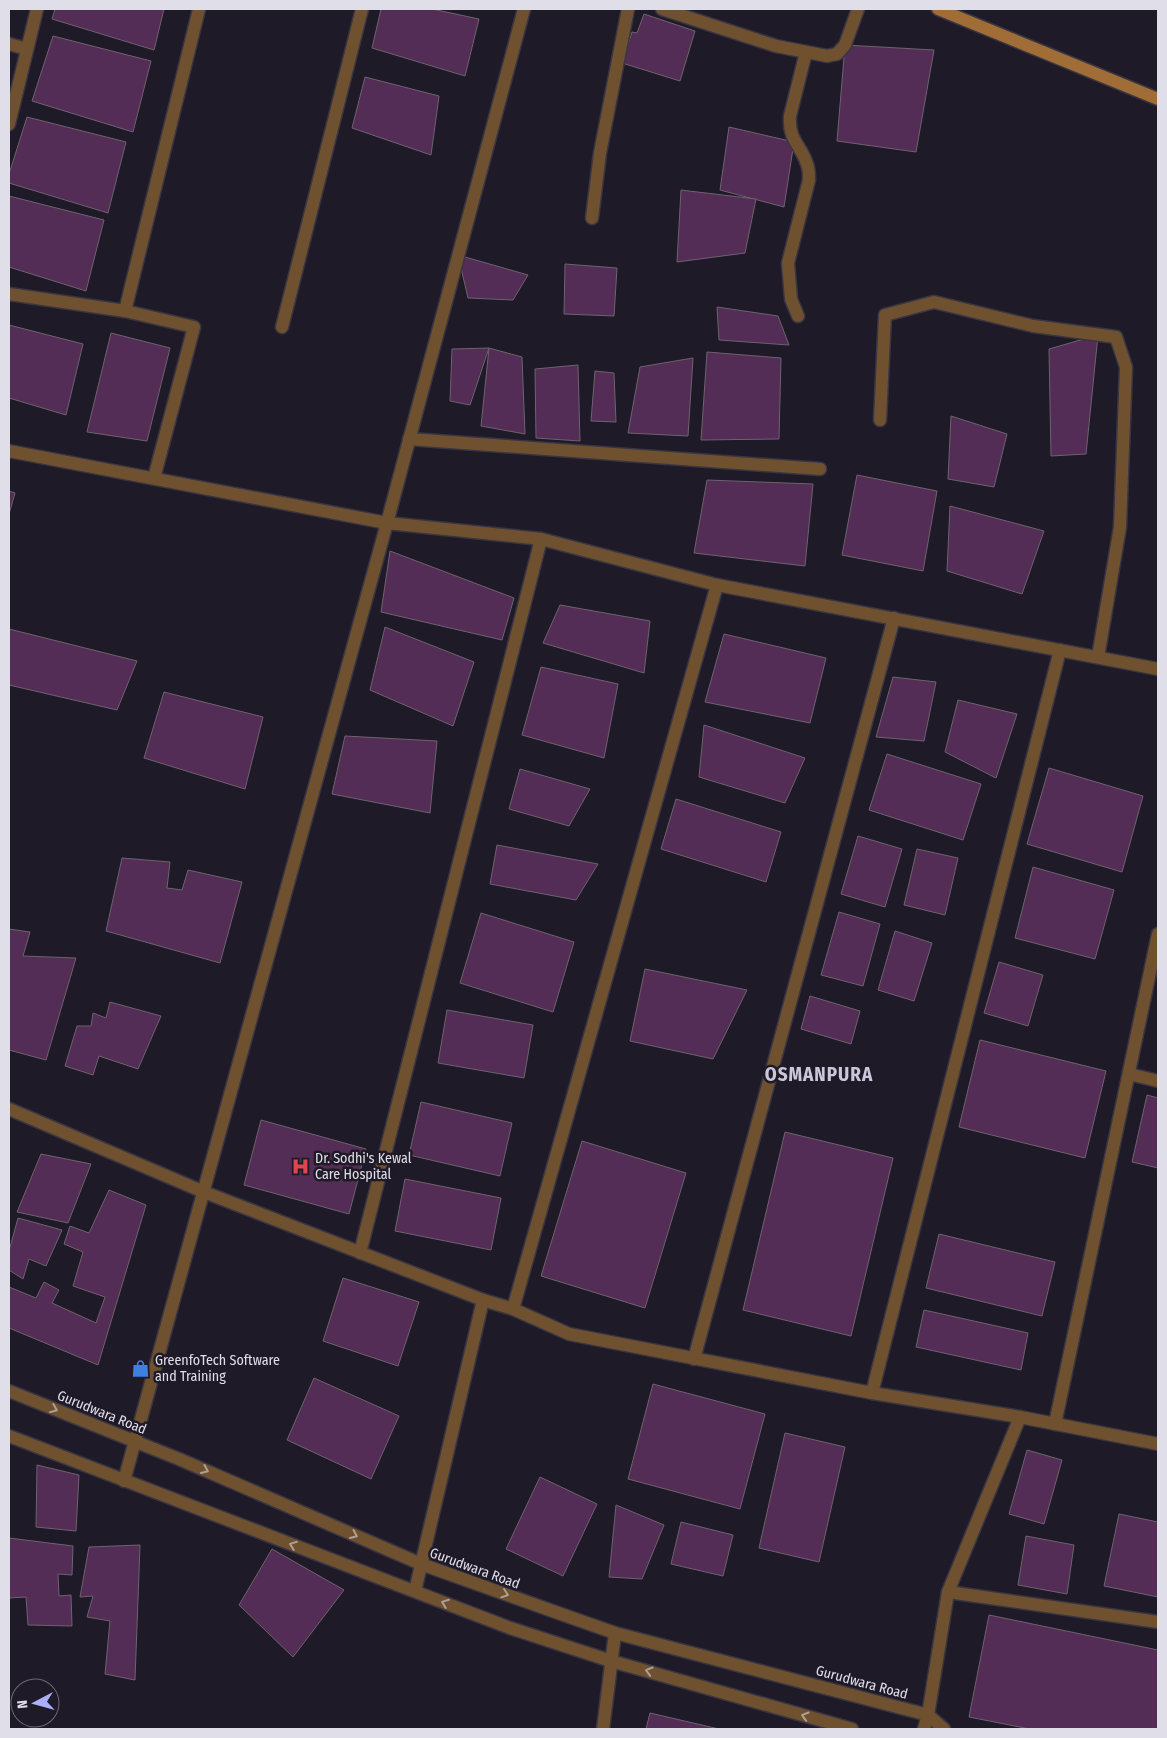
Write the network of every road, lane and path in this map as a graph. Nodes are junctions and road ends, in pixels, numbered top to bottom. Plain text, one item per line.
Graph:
1 (37, 9) edge
2 (199, 9) edge
3 (362, 9) edge
4 (524, 9) edge
5 (628, 9) edge
6 (662, 9) edge
7 (858, 9) edge
8 (938, 9) edge
9 (9, 44) edge
10 (27, 49) junction
11 (806, 52) junction
12 (1158, 99) edge
13 (9, 124) edge
14 (592, 218) dead end
15 (9, 294) edge
16 (125, 311) junction
17 (798, 316) dead end
18 (282, 327) dead end
19 (880, 420) dead end
20 (410, 439) junction
21 (9, 451) edge
22 (820, 469) dead end
23 (154, 478) junction
24 (387, 523) junction
25 (541, 539) junction
26 (717, 585) junction
27 (894, 618) junction
28 (1060, 650) junction
29 (1098, 657) junction
30 (1158, 669) edge
31 (1158, 934) edge
32 (1129, 1074) junction
33 (1158, 1080) edge
34 (9, 1109) edge
35 (204, 1192) junction
36 (360, 1253) junction
37 (483, 1300) junction
38 (513, 1309) junction
39 (694, 1359) junction
40 (9, 1391) edge
41 (872, 1393) junction
42 (1020, 1417) junction
43 (1055, 1424) junction
44 (9, 1436) edge
45 (135, 1442) junction
46 (1158, 1444) edge
47 (124, 1481) junction
48 (420, 1564) junction
49 (415, 1591) junction
50 (948, 1592) junction
51 (1158, 1622) edge
52 (615, 1633) junction
53 (611, 1661) junction
54 (928, 1714) junction
55 (603, 1729) edge
56 (852, 1729) edge
57 (924, 1729) edge
58 (944, 1729) edge

1 - 10 street
2 - 16 street
3 - 18 street
4 - 20 street
5 - 14 street
6 - 11 street
7 - 11 street
8 - 12 street
9 - 10 street
10 - 13 street
11 - 17 street
15 - 16 street
16 - 23 street
19 - 29 street
20 - 22 street
20 - 24 street
21 - 23 street
23 - 24 street
24 - 25 street
24 - 35 street
25 - 26 street
25 - 36 street
26 - 27 street
26 - 38 street
27 - 28 street
27 - 39 street
28 - 29 street
28 - 41 street
29 - 30 street
31 - 32 street
32 - 33 street
32 - 43 street
34 - 35 street
35 - 36 street
35 - 45 street
36 - 37 street
37 - 38 street
37 - 48 street
38 - 39 street
39 - 41 street
40 -> 45 street, Gurudwara Road
41 - 42 street
42 - 43 street
42 - 50 street
43 - 46 street
44 - 47 street
45 - 47 street
45 -> 48 street, Gurudwara Road
49 -> 47 street
48 - 49 street
48 -> 52 street, Gurudwara Road
53 -> 49 street
50 - 51 street
50 - 54 street
52 - 53 street
52 - 54 street, Gurudwara Road
53 - 55 street
56 -> 53 street
54 - 57 street
54 - 58 street, Gurudwara Road

